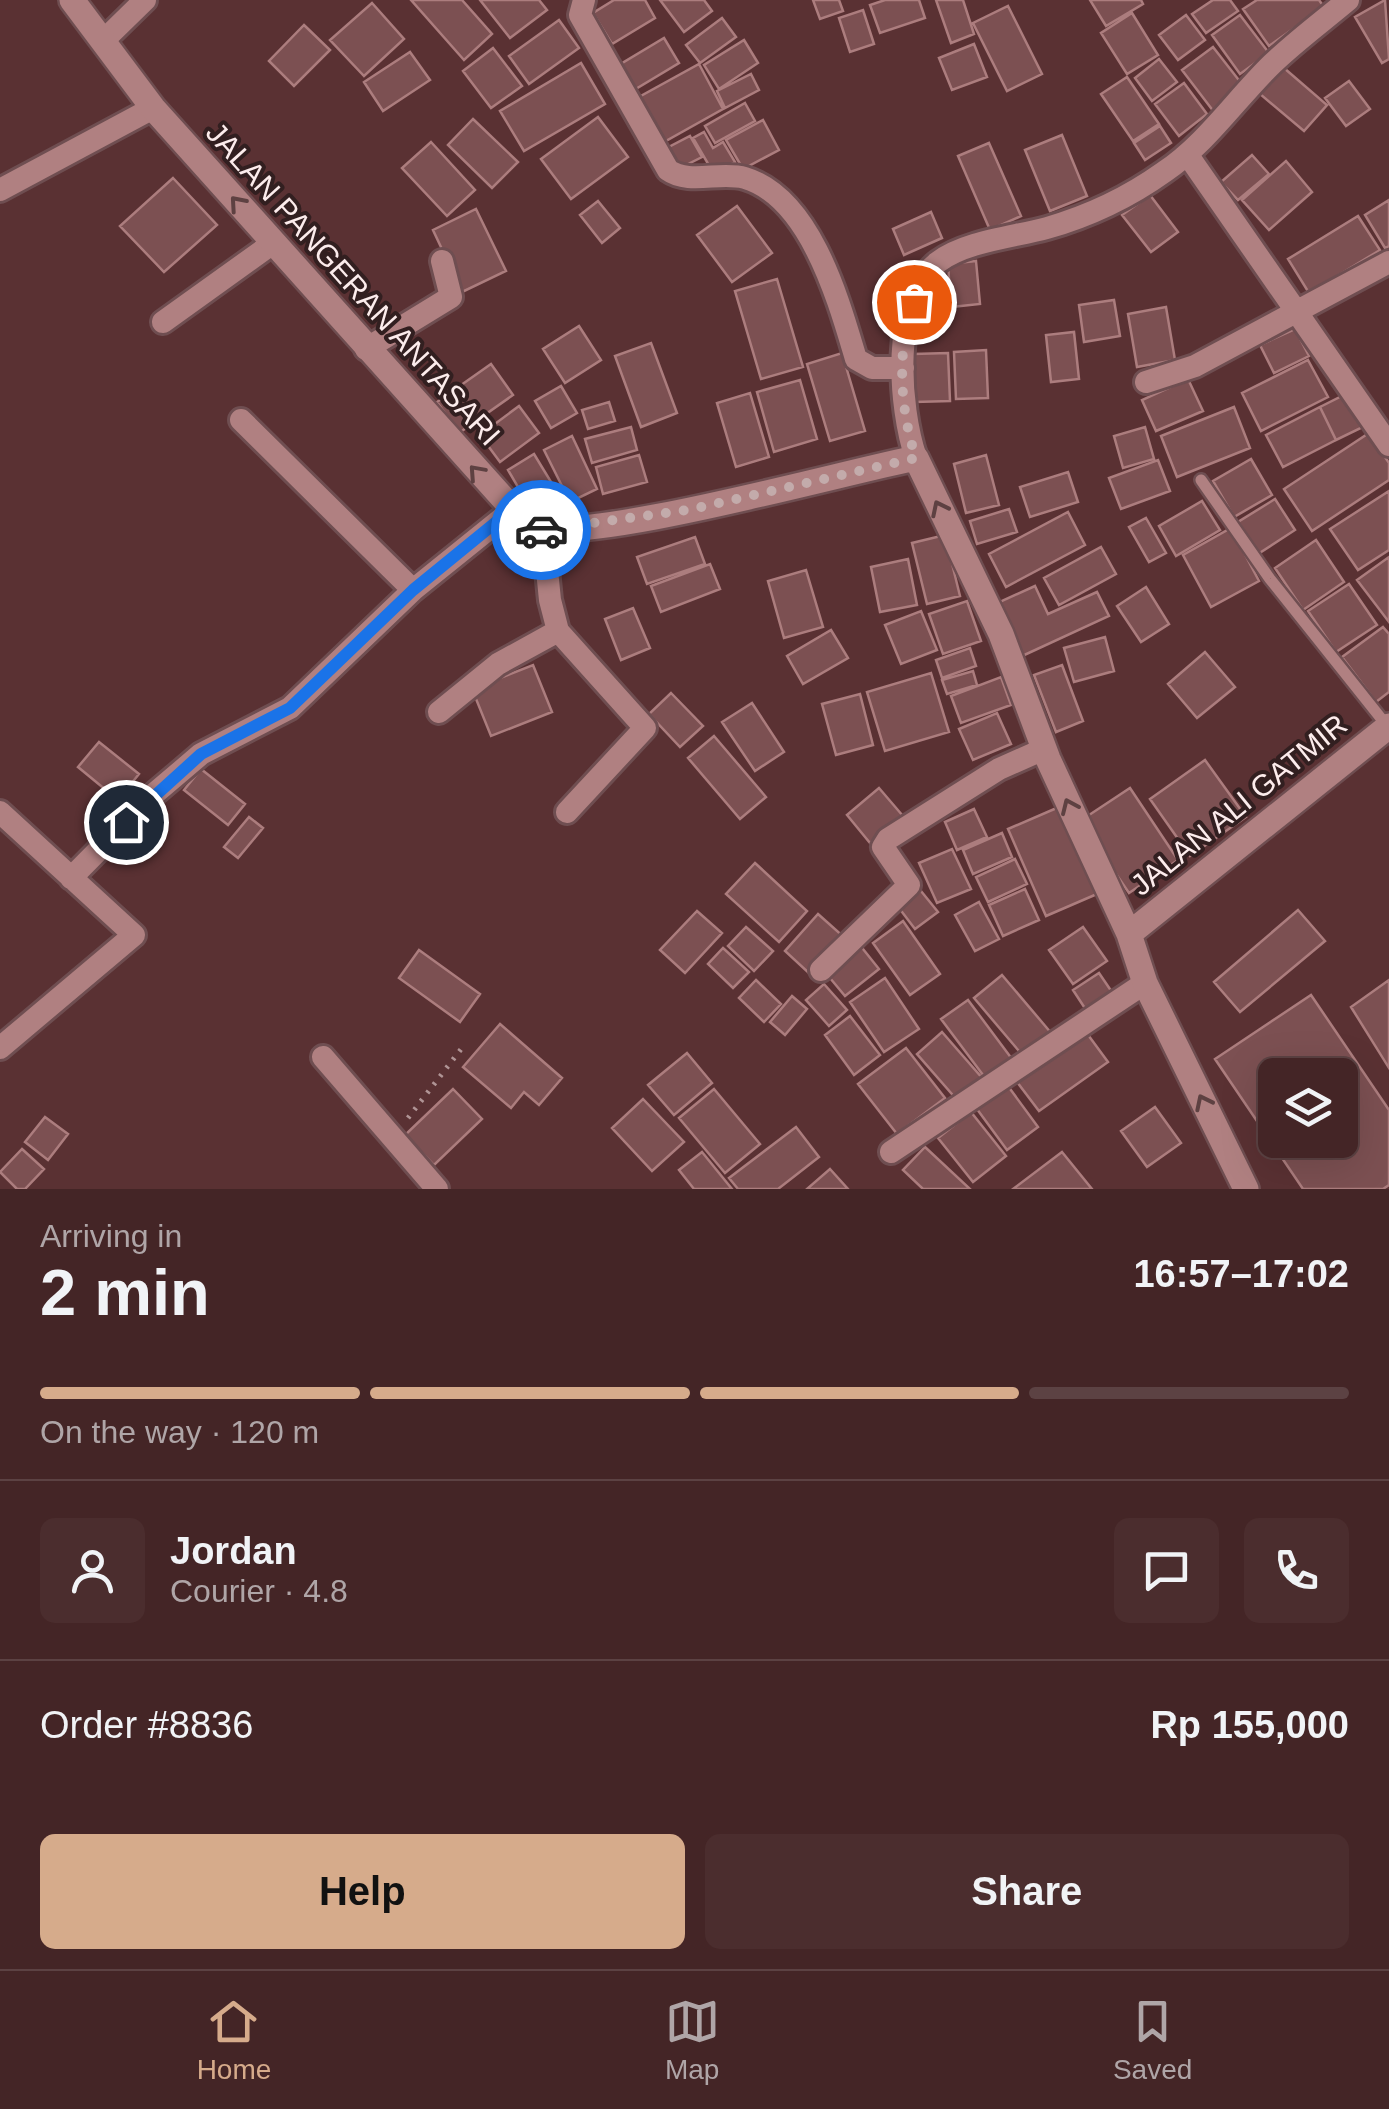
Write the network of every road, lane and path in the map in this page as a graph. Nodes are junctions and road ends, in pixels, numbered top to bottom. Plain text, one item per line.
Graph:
1 (72, 0) edge
2 (145, 0) edge
3 (584, 0) edge
4 (1348, 0) edge
5 (104, 40) junction
6 (153, 108) junction
7 (1188, 154) junction
8 (0, 190) edge
9 (272, 244) junction
10 (442, 261) dead end
11 (1389, 262) edge
12 (1296, 314) junction
13 (163, 322) dead end
14 (366, 350) junction
15 (903, 368) junction
16 (1146, 382) dead end
17 (241, 420) dead end
18 (1389, 445) edge
19 (916, 458) junction
20 (1200, 480) dead end
21 (511, 510) junction
22 (543, 531) junction
23 (413, 590) junction
24 (558, 631) junction
25 (440, 712) dead end
26 (1388, 727) edge
27 (1044, 750) junction
28 (0, 812) edge
29 (567, 812) dead end
30 (71, 878) junction
31 (1129, 934) junction
32 (821, 970) dead end
33 (1145, 983) junction
34 (465, 1044) dead end
35 (0, 1048) edge
36 (323, 1057) dead end
37 (393, 1136) junction
38 (891, 1152) dead end
39 (438, 1189) edge
40 (1246, 1189) edge

1 - 5 street, JALAN PANGERAN ANTASARI
2 - 5 street
3 - 15 street
4 - 7 street
5 - 6 street, JALAN PANGERAN ANTASARI
6 - 8 street
9 -> 6 street, JALAN PANGERAN ANTASARI
7 - 12 street
7 - 15 street
9 - 13 street
9 - 14 street, JALAN PANGERAN ANTASARI
10 - 14 street
11 - 12 street
12 - 16 street
12 - 18 street
21 -> 14 street, JALAN PANGERAN ANTASARI
15 - 19 street
17 - 23 street
19 - 22 street
27 -> 19 street
20 - 26 lane
21 - 22 street, JALAN PANGERAN ANTASARI
21 - 23 street
22 - 24 street
23 - 30 street
24 - 25 street
24 - 29 street
26 - 31 street, JALAN ALI GATMIR
31 -> 27 street
27 - 32 street
28 - 30 street
30 - 35 street
31 - 33 street
33 - 38 street
40 -> 33 street
34 - 37 path
36 - 37 street
37 - 39 street

